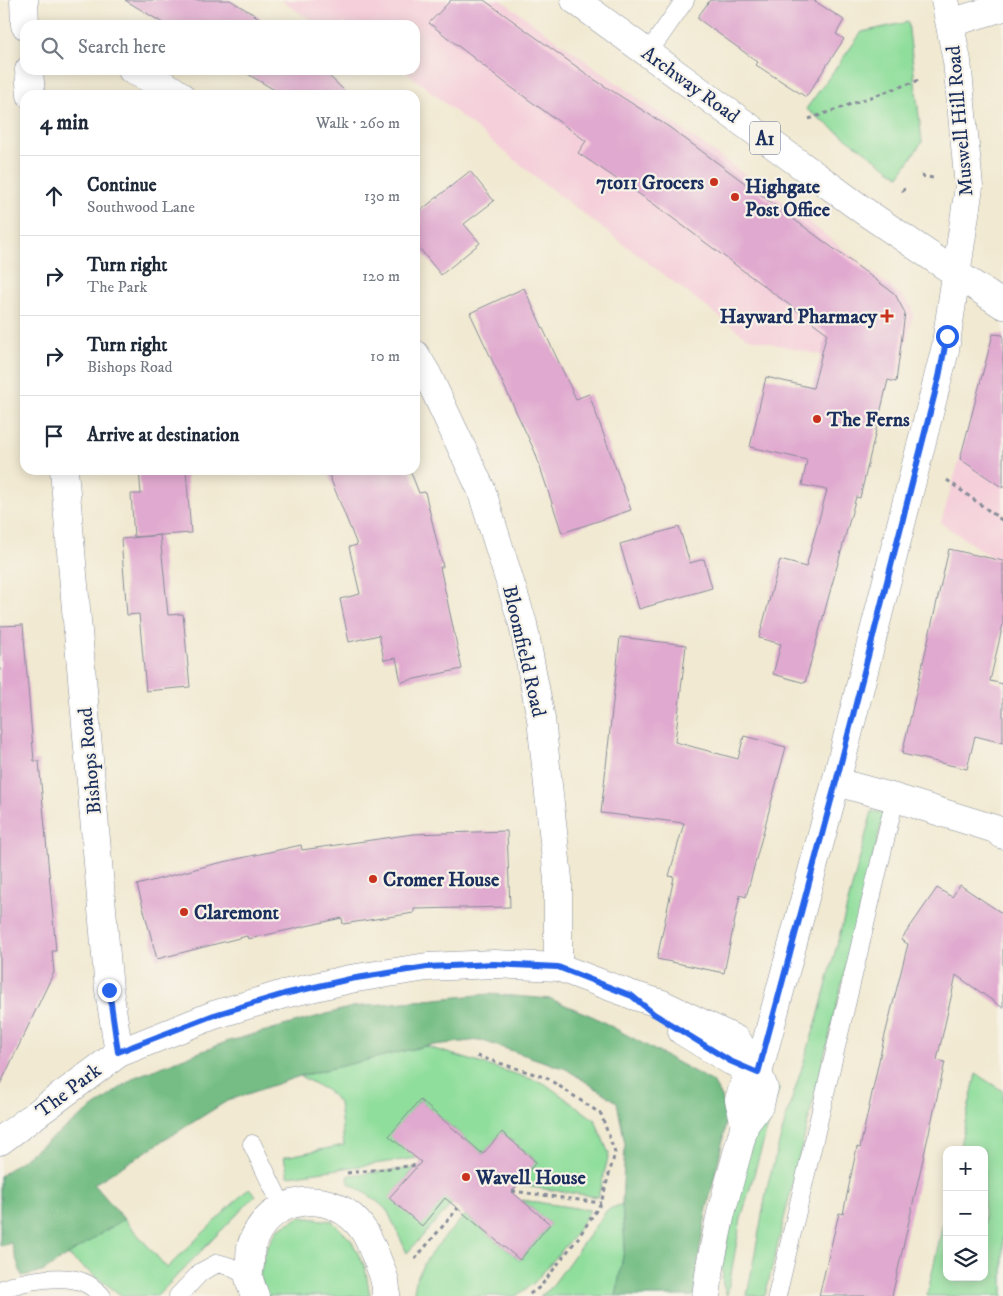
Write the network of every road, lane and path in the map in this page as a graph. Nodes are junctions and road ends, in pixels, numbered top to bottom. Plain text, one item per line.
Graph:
1 (24, 0) edge
2 (576, 0) edge
3 (685, 0) edge
4 (1003, 7) edge
5 (947, 12) edge
6 (25, 20) edge
7 (648, 53) junction
8 (29, 75) edge
9 (143, 75) edge
10 (922, 79) dead end
11 (31, 90) edge
12 (172, 90) edge
13 (809, 119) dead end
14 (921, 176) dead end
15 (933, 178) dead end
16 (904, 187) dead end
17 (903, 192) dead end
18 (957, 272) junction
19 (1003, 305) edge
20 (420, 362) edge
21 (64, 475) edge
22 (951, 483) dead end
23 (1003, 521) edge
24 (836, 782) junction
25 (896, 798) junction
26 (1003, 835) edge
27 (558, 967) junction
28 (118, 1052) junction
29 (477, 1056) dead end
30 (758, 1073) junction
31 (0, 1141) edge
32 (252, 1144) dead end
33 (418, 1165) dead end
34 (343, 1173) dead end
35 (512, 1191) dead end
36 (602, 1203) junction
37 (283, 1208) junction
38 (458, 1208) dead end
39 (410, 1264) dead end
40 (252, 1286) edge
41 (0, 1290) edge
42 (102, 1296) edge
43 (178, 1296) edge
44 (386, 1296) edge
45 (527, 1296) edge
46 (706, 1296) edge
47 (777, 1296) edge

1 - 6 main road
2 - 7 main road, Archway Road / A1
3 - 7 lane
4 - 5 main road
5 - 18 main road, Muswell Hill Road
7 - 18 main road, Archway Road / A1
8 - 11 main road
9 - 12 main road
10 - 13 path
14 - 15 path
16 - 17 path
18 - 19 main road, Archway Road / A1
18 - 24 main road, Muswell Hill Road
20 - 27 main road, Bloomfield Road
21 - 28 main road, Bishops Road
22 - 23 path
24 - 25 main road
24 - 30 main road, Muswell Hill Road
25 - 26 main road
25 - 47 lane
27 - 28 main road, The Park
27 - 30 main road, The Park
28 - 31 main road, The Park
29 - 36 path
30 - 46 main road
32 - 37 lane
33 - 34 path
35 - 36 path
36 - 45 path
37 - 40 main road
37 - 44 main road
38 - 39 path
40 - 43 lane
41 - 42 lane

